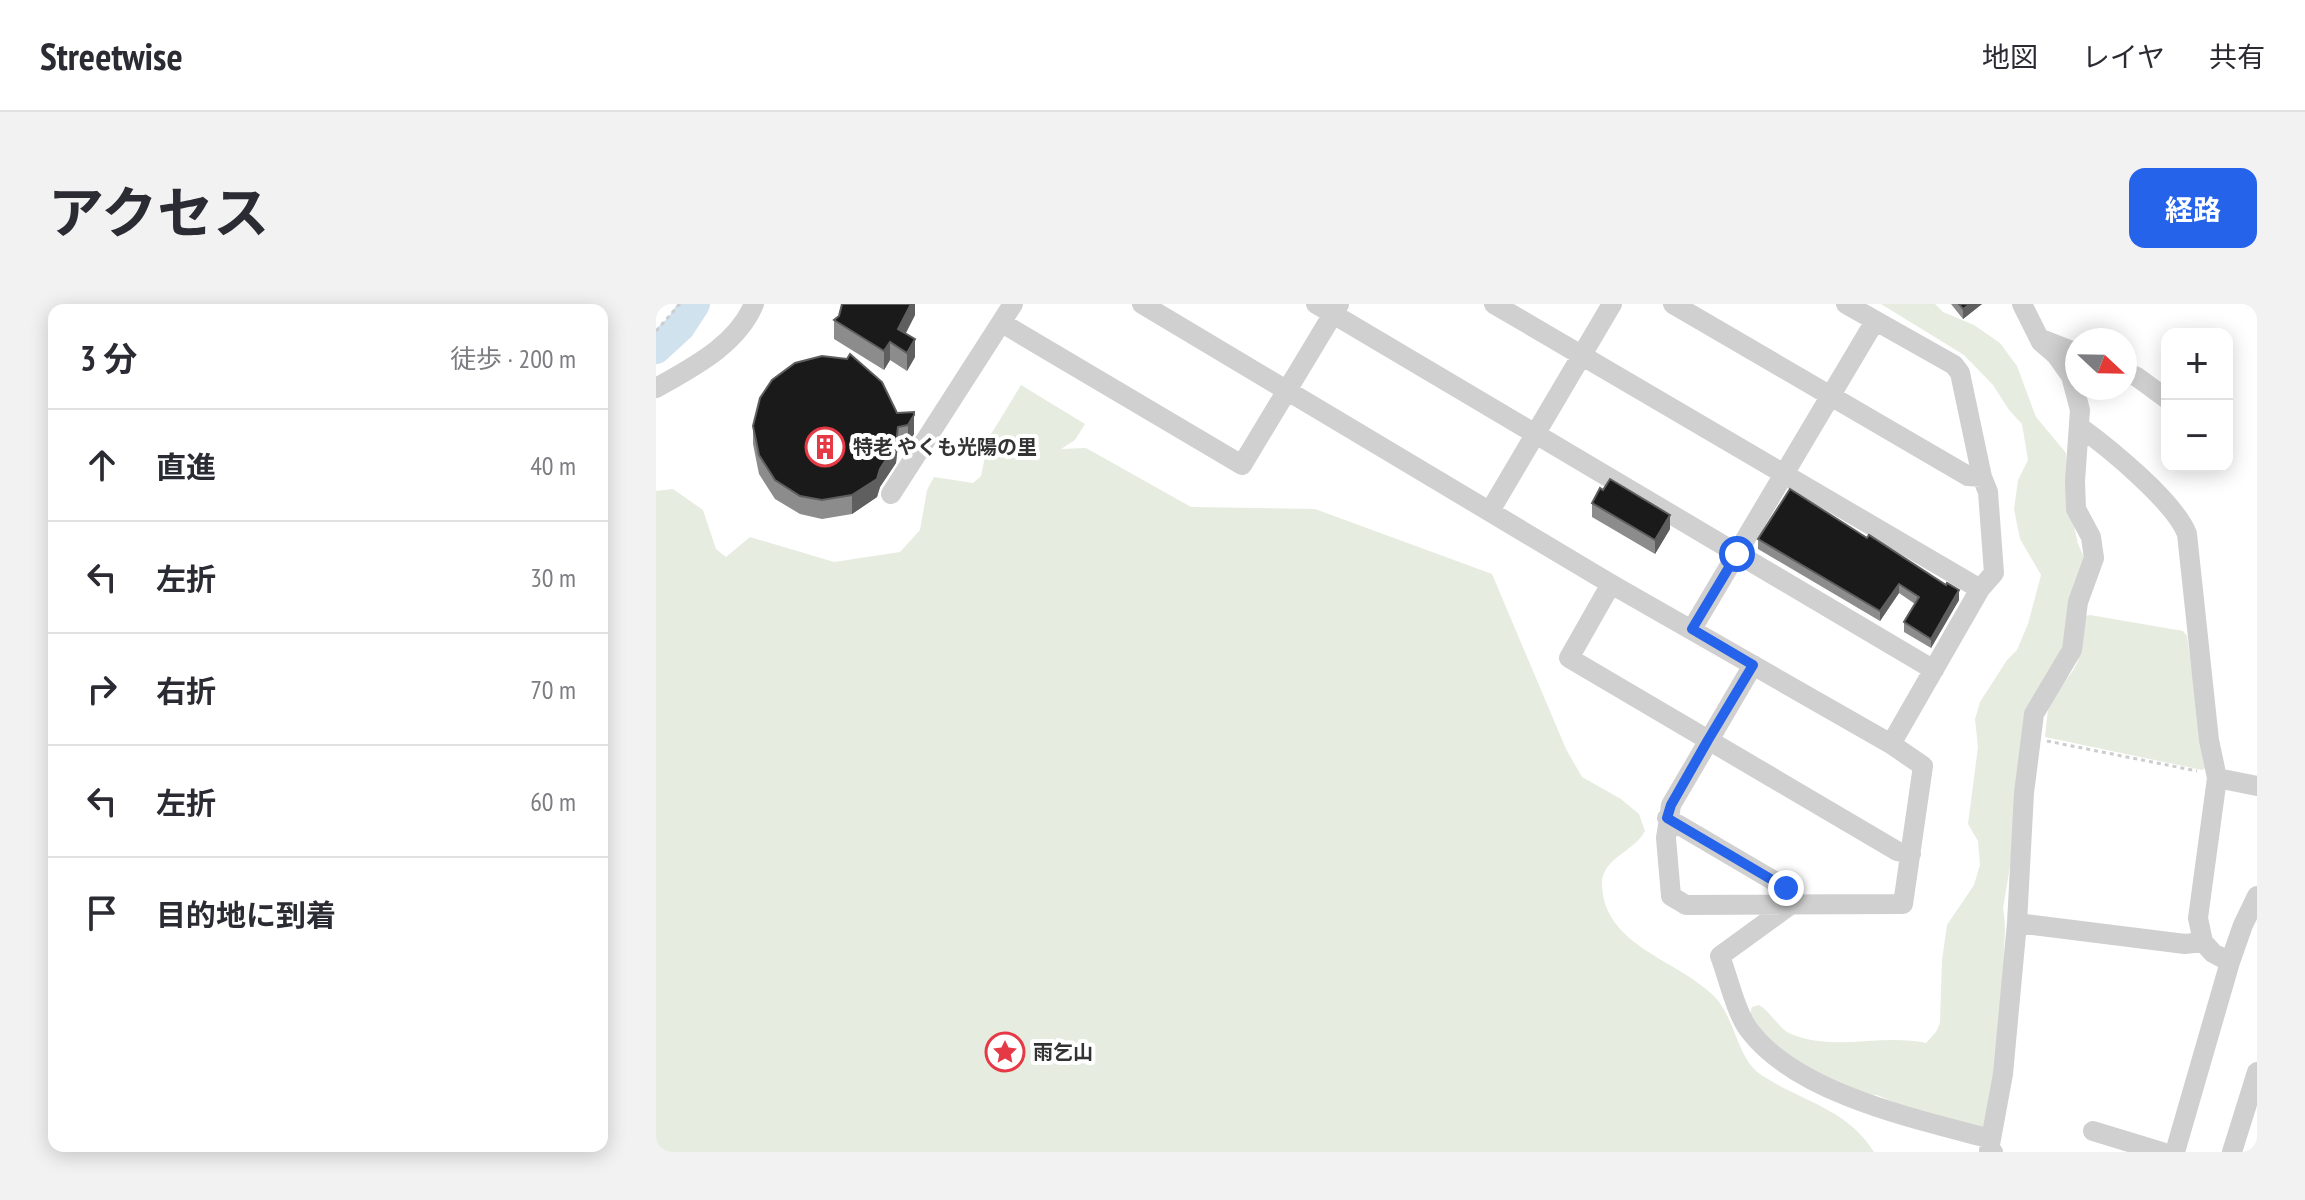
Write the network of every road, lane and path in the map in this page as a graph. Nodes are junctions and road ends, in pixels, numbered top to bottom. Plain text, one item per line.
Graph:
1 (680, 304) edge
2 (754, 304) edge
3 (1013, 304) edge
4 (1142, 304) edge
5 (1494, 304) edge
6 (1612, 304) edge
7 (1673, 304) edge
8 (1846, 304) edge
9 (2022, 304) edge
10 (1329, 307) edge
11 (1875, 321) junction
12 (1002, 323) junction
13 (656, 331) edge
14 (2039, 338) junction
15 (2065, 348) edge
16 (1582, 355) junction
17 (2137, 377) edge
18 (656, 388) edge
19 (1288, 391) junction
20 (2161, 395) edge
21 (1829, 396) junction
22 (2080, 427) junction
23 (1535, 434) junction
24 (1782, 475) junction
25 (1982, 477) junction
26 (891, 494) dead end
27 (1490, 511) junction
28 (1737, 554) junction
29 (1611, 584) junction
30 (1980, 589) junction
31 (1692, 629) junction
32 (1753, 665) junction
33 (1934, 670) junction
34 (1708, 740) junction
35 (2043, 740) dead end
36 (1891, 744) junction
37 (2217, 776) junction
38 (2257, 786) edge
39 (1667, 818) junction
40 (1911, 854) junction
41 (2257, 896) edge
42 (1793, 903) junction
43 (2017, 923) junction
44 (2203, 942) junction
45 (2230, 962) junction
46 (2257, 1072) edge
47 (2093, 1131) dead end
48 (1991, 1148) edge
49 (2162, 1152) edge
50 (2175, 1152) edge
51 (2232, 1152) edge

1 - 13 path
2 - 18 street
3 - 12 street
4 - 19 street
5 - 16 street
6 - 16 street
7 - 21 street
8 - 11 street
9 - 14 street
10 - 19 street
10 - 23 street
11 - 21 street
11 - 25 street
12 - 19 street
12 - 26 street
14 - 15 street
14 - 22 street
16 - 23 street
16 - 24 street
17 - 20 street
19 - 27 street
21 - 24 street
21 - 25 street
22 - 37 street
22 - 43 street
23 - 27 street
23 - 28 street
24 - 28 street
24 - 30 street
25 - 30 street
27 - 29 street
28 - 31 street
28 - 33 street
29 - 31 street
29 - 34 street
30 - 33 street
31 - 32 street
32 - 34 street
32 - 36 street
33 - 36 street
34 - 39 street
34 - 40 street
35 - 37 path
36 - 40 street
37 - 38 street
37 - 44 street
39 - 42 street
39 - 42 street
40 - 42 street
41 - 45 street
42 - 48 street
43 - 44 street
43 - 48 street
44 - 45 street
45 - 50 street
46 - 51 street
47 - 49 street

